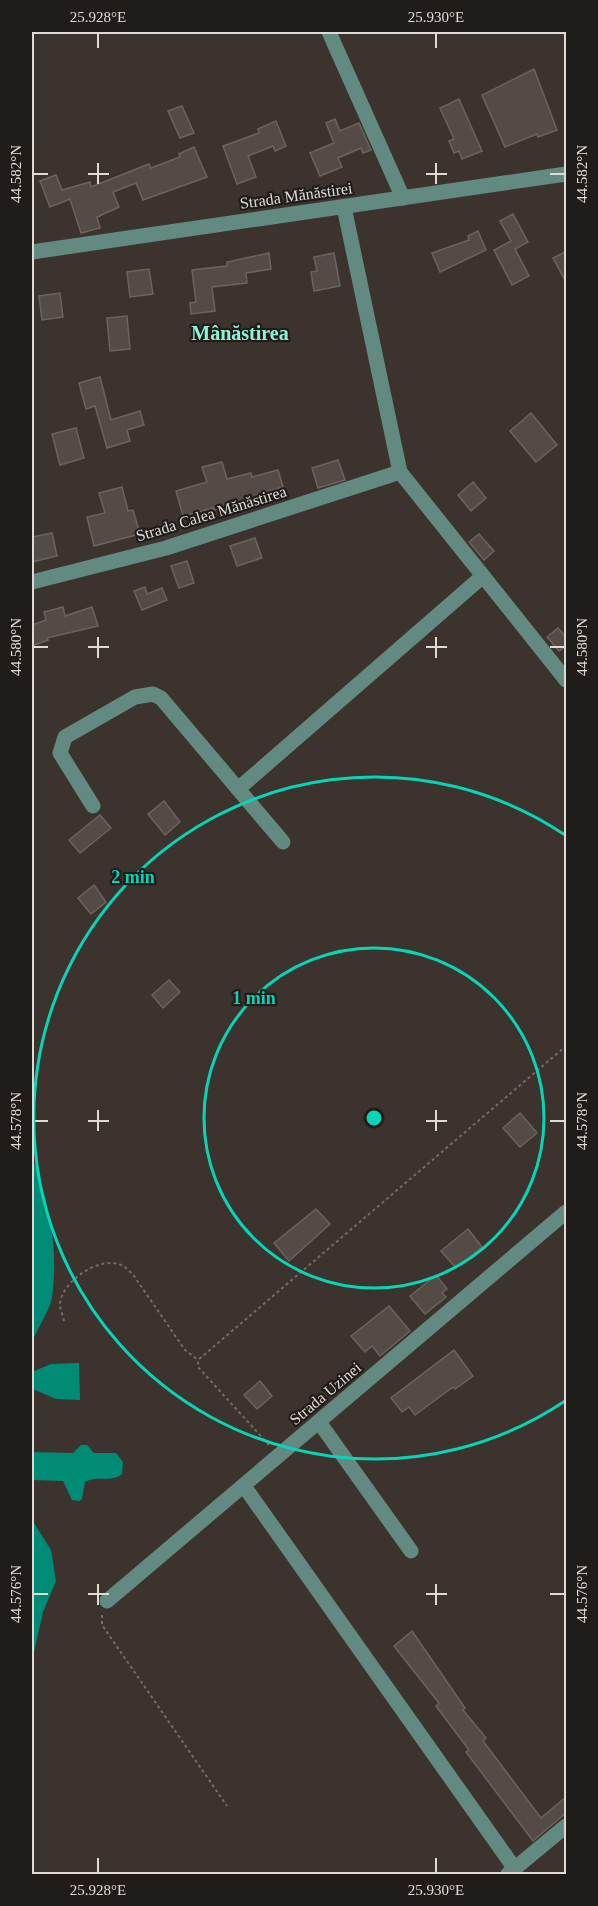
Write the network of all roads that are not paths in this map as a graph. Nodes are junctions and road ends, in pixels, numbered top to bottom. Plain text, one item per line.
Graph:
1 (329, 32) edge
2 (567, 174) edge
3 (403, 198) junction
4 (344, 207) junction
5 (32, 252) edge
6 (400, 472) junction
7 (483, 576) junction
8 (32, 582) edge
9 (567, 680) edge
10 (238, 789) junction
11 (93, 806) dead end
12 (283, 842) dead end
13 (565, 1218) edge
14 (318, 1422) junction
15 (244, 1486) junction
16 (411, 1551) dead end
17 (107, 1601) road end
18 (567, 1826) edge
19 (511, 1872) edge

1 - 3 street
2 - 3 street, Strada Mănăstirei
3 - 4 street, Strada Mănăstirei
4 - 5 street, Strada Mănăstirei
4 - 6 street
6 - 7 street
6 - 8 street, Strada Calea Mănăstirea
7 - 9 street
7 - 10 street
10 - 11 street
10 - 12 street
13 - 14 street, Strada Uzinei
14 - 15 street, Strada Uzinei
14 - 16 street
15 - 17 street, Strada Uzinei
15 - 19 street
18 - 19 street

